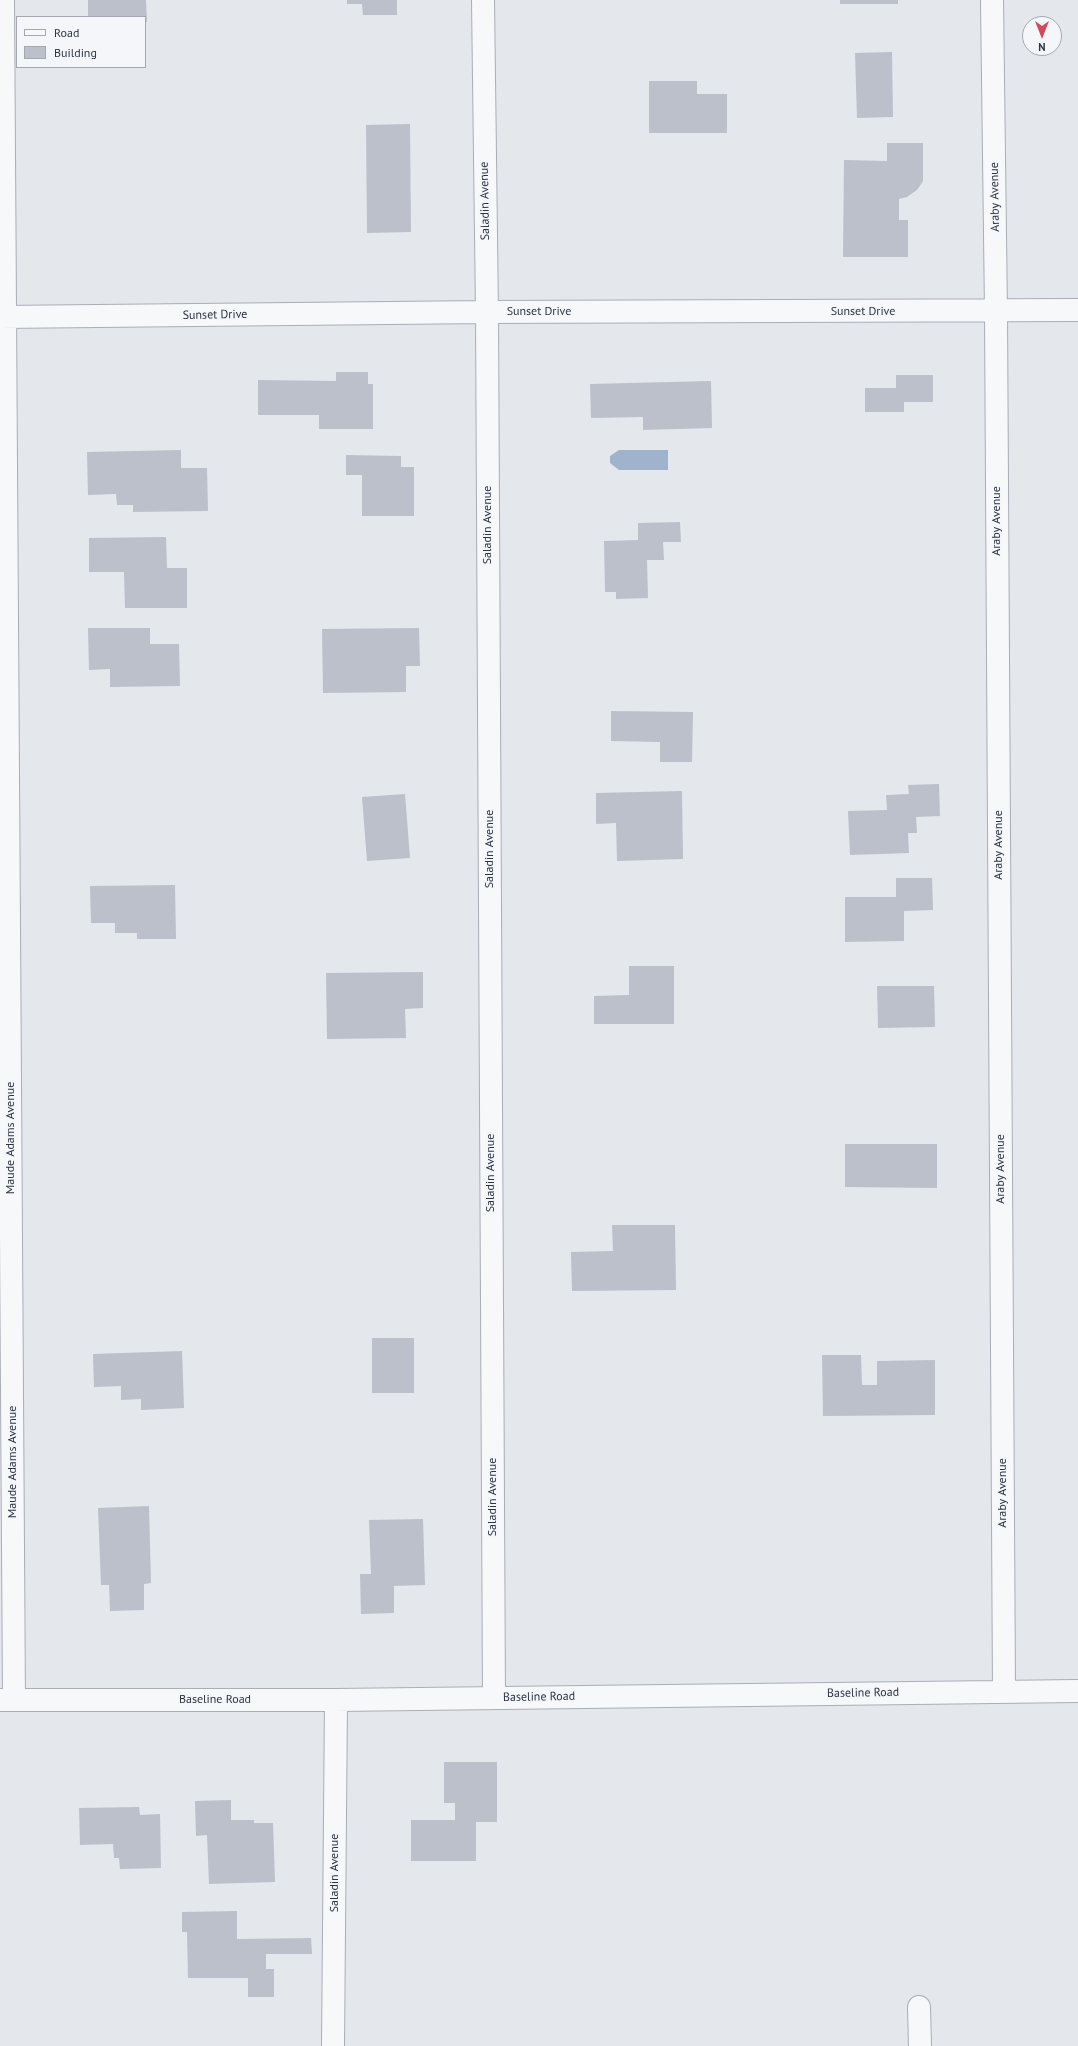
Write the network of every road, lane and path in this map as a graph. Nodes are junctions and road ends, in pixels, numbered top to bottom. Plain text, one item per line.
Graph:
1 (3, 0) edge
2 (483, 0) edge
3 (992, 0) edge
4 (1078, 310) edge
5 (487, 312) junction
6 (996, 312) junction
7 (3, 317) edge
8 (1004, 1691) junction
9 (1078, 1691) edge
10 (494, 1698) junction
11 (7, 1700) edge
12 (336, 1700) junction
13 (920, 2007) dead end
14 (333, 2046) edge
15 (920, 2046) edge

1 - 7 street, Maude Adams Avenue
2 - 5 street, Saladin Avenue
3 - 6 street, Araby Avenue
4 - 6 street, Sunset Drive
5 - 6 street, Sunset Drive
5 - 7 street, Sunset Drive
5 - 10 street, Saladin Avenue
6 - 8 street, Araby Avenue
7 - 11 street, Maude Adams Avenue
8 - 9 street, Baseline Road
8 - 10 street, Baseline Road
10 - 12 street, Baseline Road
11 - 12 street, Baseline Road
12 - 14 street, Saladin Avenue
13 - 15 street

